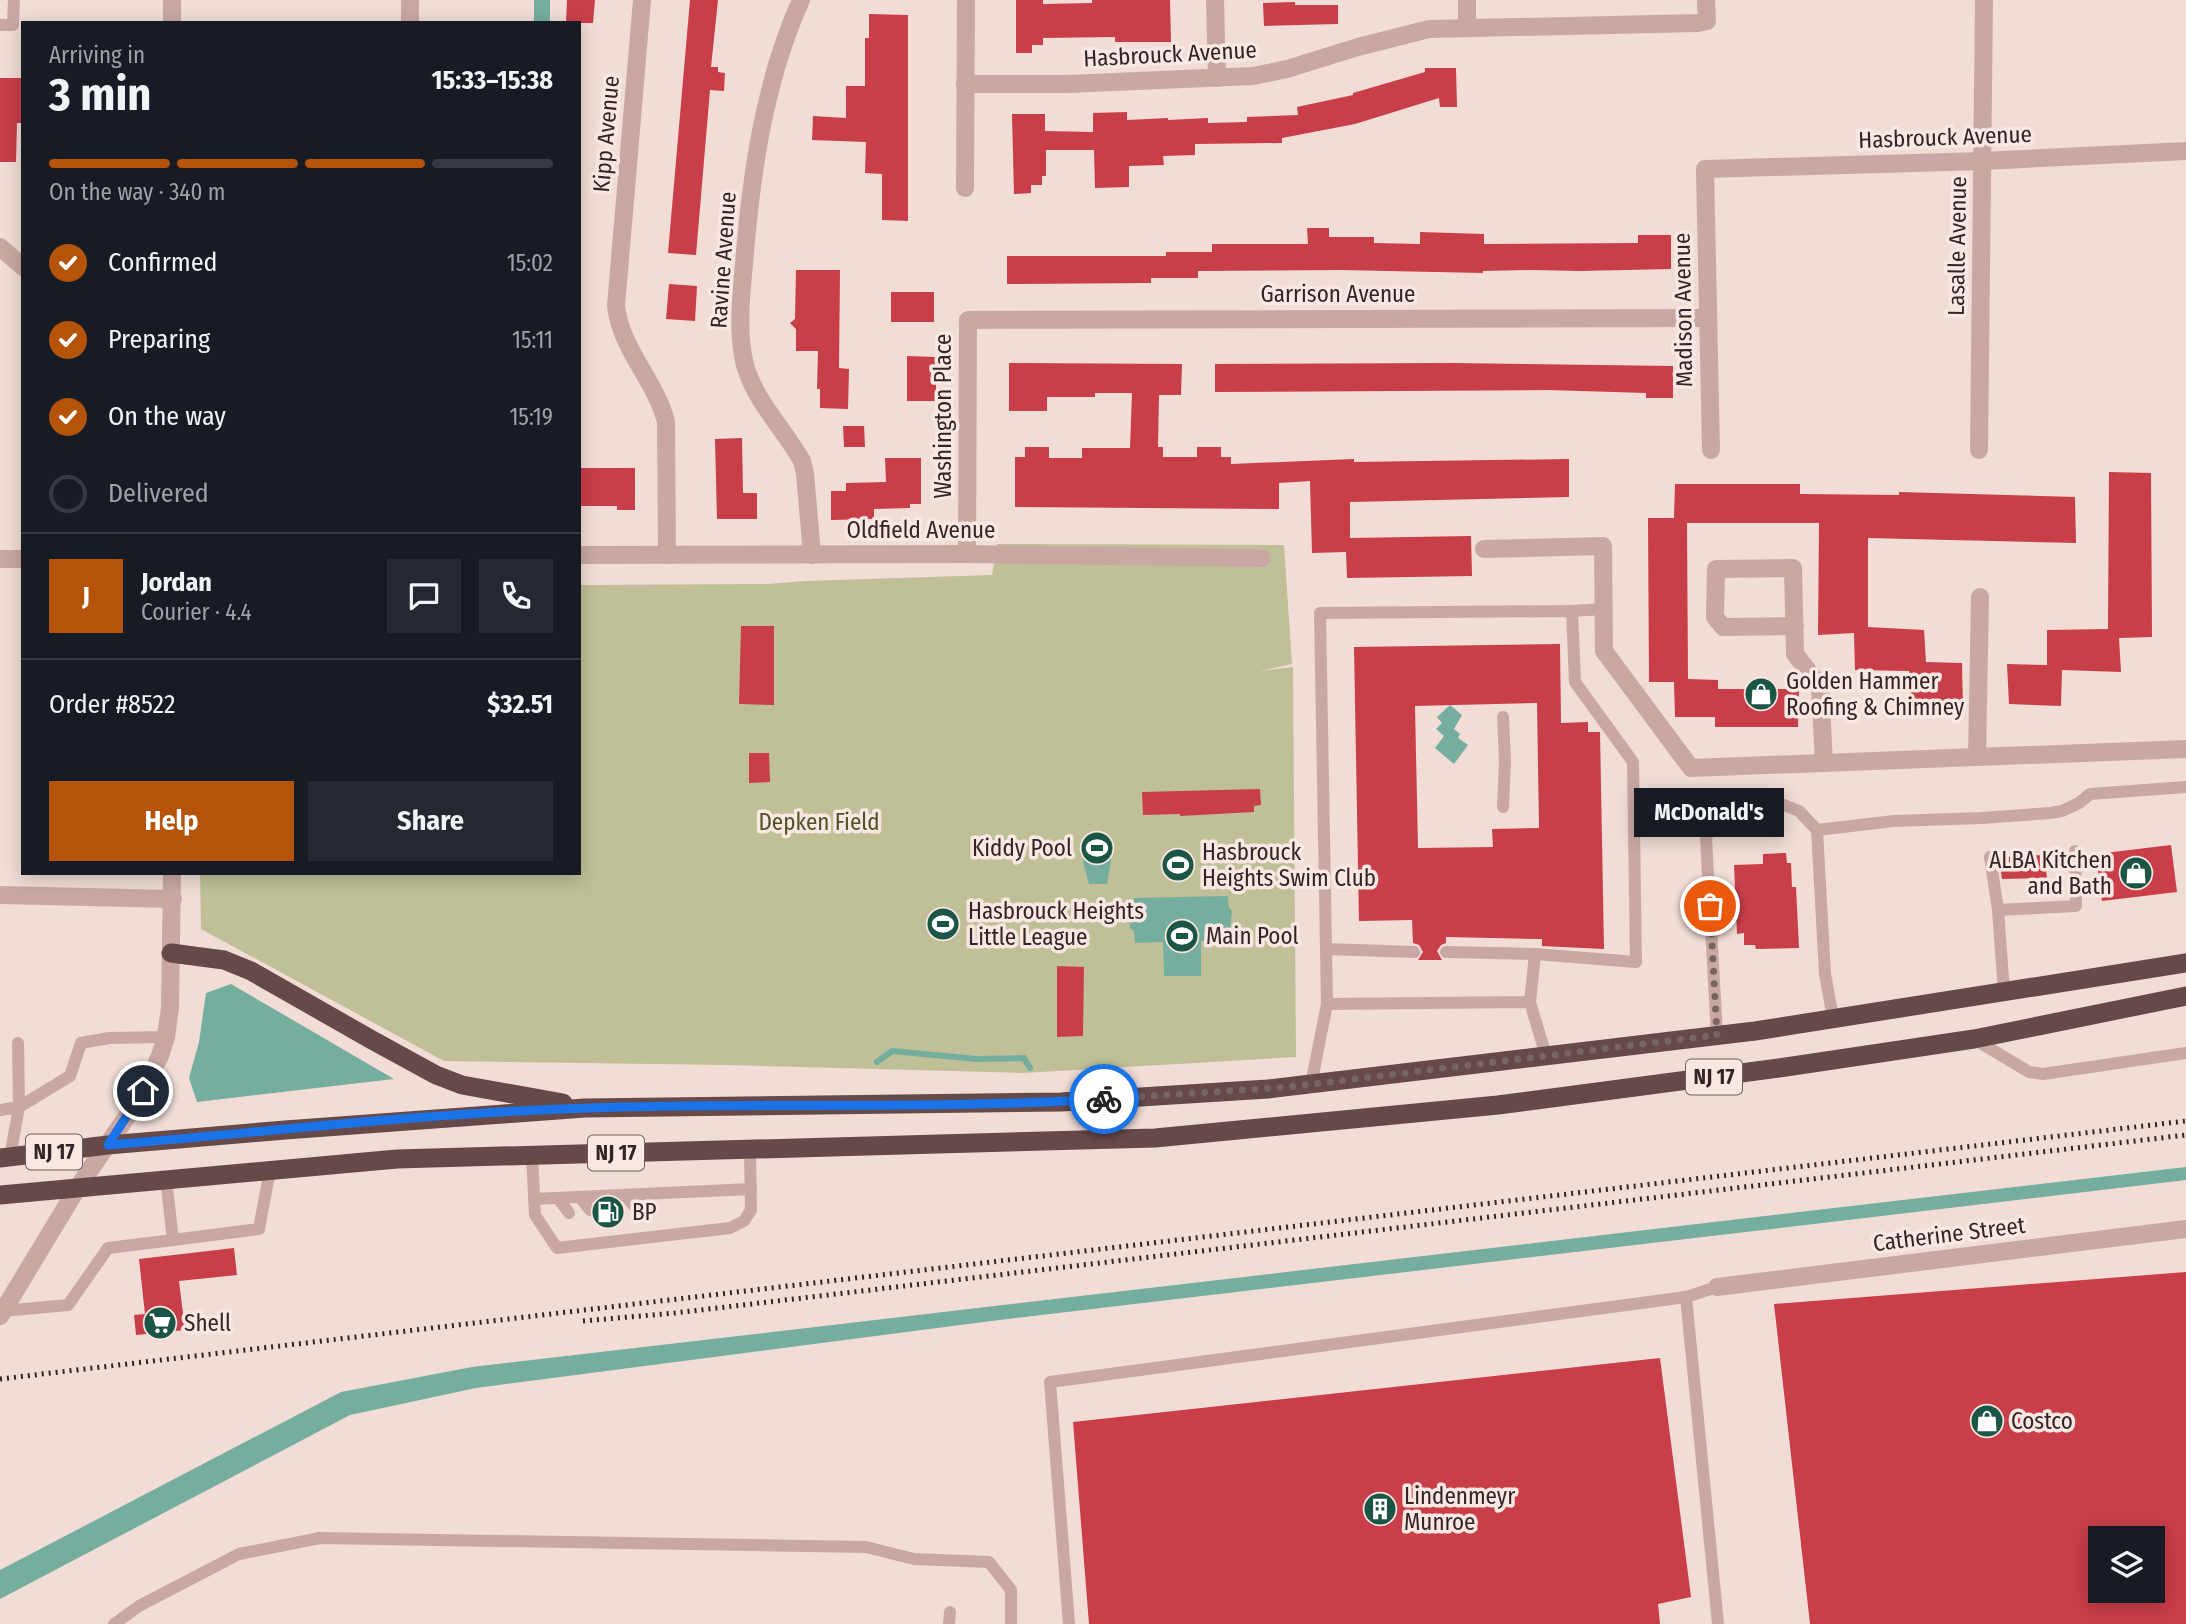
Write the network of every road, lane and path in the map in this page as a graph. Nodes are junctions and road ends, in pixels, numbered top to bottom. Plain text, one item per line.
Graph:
1 (14, 0) edge
2 (172, 0) edge
3 (410, 0) edge
4 (642, 0) edge
5 (801, 0) edge
6 (966, 0) edge
7 (1216, 0) edge
8 (1467, 0) edge
9 (1706, 0) edge
10 (1984, 0) edge
11 (172, 21) edge
12 (410, 21) edge
13 (0, 25) edge
14 (1467, 27) junction
15 (1217, 78) junction
16 (965, 84) junction
17 (2186, 151) edge
18 (1983, 161) junction
19 (1705, 169) joint
20 (965, 188) dead end
21 (0, 247) edge
22 (21, 265) edge
23 (1708, 318) junction
24 (968, 320) joint
25 (1711, 450) dead end
26 (1979, 450) dead end
27 (1484, 549) dead end
28 (967, 554) junction
29 (581, 555) edge
30 (667, 555) junction
31 (812, 555) junction
32 (1262, 558) dead end
33 (0, 559) edge
34 (21, 559) edge
35 (1980, 597) dead end
36 (1604, 609) junction
37 (1572, 611) junction
38 (1795, 626) junction
39 (1503, 717) dead end
40 (2186, 749) edge
41 (1977, 757) junction
42 (1824, 763) junction
43 (2186, 787) edge
44 (1503, 807) dead end
45 (1817, 830) junction
46 (2075, 851) dead end
47 (1990, 857) dead end
48 (172, 875) edge
49 (0, 895) edge
50 (173, 899) junction
51 (1998, 910) junction
52 (1326, 948) junction
53 (1414, 952) dead end
54 (1446, 952) dead end
55 (171, 953) junction
56 (1535, 954) junction
57 (2186, 963) edge
58 (2004, 992) junction
59 (2186, 996) edge
60 (1530, 1002) junction
61 (1327, 1003) junction
62 (1833, 1018) junction
63 (1717, 1035) junction
64 (166, 1037) junction
65 (1974, 1039) junction
66 (18, 1043) dead end
67 (2186, 1053) edge
68 (1546, 1056) junction
69 (1311, 1084) junction
70 (19, 1107) junction
71 (585, 1108) junction
72 (0, 1110) edge
73 (108, 1145) junction
74 (750, 1149) junction
75 (532, 1155) junction
76 (5, 1157) edge
77 (270, 1170) junction
78 (166, 1179) junction
79 (78, 1187) junction
80 (751, 1189) junction
81 (0, 1195) edge
82 (625, 1195) junction
83 (580, 1197) junction
84 (558, 1198) junction
85 (534, 1199) junction
86 (634, 1206) dead end
87 (590, 1210) dead end
88 (569, 1213) dead end
89 (2186, 1229) edge
90 (583, 1233) dead end
91 (173, 1240) junction
92 (591, 1244) junction
93 (1717, 1287) joint
94 (1686, 1297) junction
95 (2, 1314) edge
96 (114, 1624) edge
97 (1011, 1624) edge
98 (1069, 1624) edge
99 (1718, 1624) edge

1 - 13 lane
2 - 11 street
3 - 12 street
4 - 30 street, Kipp Avenue
5 - 31 street, Ravine Avenue
6 - 16 street
7 - 15 street
8 - 14 street
9 - 14 street, Hasbrouck Avenue
10 - 18 street, Lasalle Avenue
14 - 15 street, Hasbrouck Avenue
15 - 16 street, Hasbrouck Avenue
16 - 20 street
17 - 18 street, Hasbrouck Avenue
18 - 19 street, Hasbrouck Avenue
18 - 26 street, Lasalle Avenue
19 - 23 street, Madison Avenue
21 - 22 street
23 - 24 street, Garrison Avenue
23 - 25 street, Madison Avenue
24 - 28 street, Washington Place
27 - 36 street
28 - 31 street, Oldfield Avenue
28 - 32 street, Oldfield Avenue
29 - 30 street, Oldfield Avenue
30 - 31 street, Oldfield Avenue
33 - 34 street
35 - 41 street
36 - 37 lane
36 - 42 street
37 - 52 lane
37 - 56 lane
38 - 38 street
38 - 42 street
39 - 44 lane
40 - 41 street
41 - 42 street
43 - 45 lane
45 - 62 lane
45 - 63 lane
46 - 51 lane
47 - 51 lane
48 - 50 street
49 - 50 street
50 - 55 street
51 - 58 lane
52 - 53 lane
52 - 61 lane
54 - 56 lane
55 - 64 street
55 - 71 highway
56 - 60 lane
57 - 58 highway, NJ 17
58 - 62 highway, NJ 17
59 - 65 highway, NJ 17
60 - 61 lane
60 - 68 lane
61 - 69 lane
62 - 63 highway, NJ 17
63 - 68 highway, NJ 17
64 - 70 lane
64 - 73 street
65 - 67 lane
65 - 74 highway, NJ 17
66 - 70 lane
68 - 69 highway, NJ 17
69 - 71 highway, NJ 17
70 - 72 lane
70 - 76 lane
71 - 73 highway, NJ 17
73 - 76 highway, NJ 17
73 - 79 street
74 - 75 highway, NJ 17
74 - 80 lane
75 - 77 highway, NJ 17
75 - 85 lane
77 - 78 highway, NJ 17
77 - 91 lane
78 - 79 highway, NJ 17
78 - 91 lane
79 - 81 highway, NJ 17
79 - 95 street
80 - 82 lane
80 - 92 lane
82 - 83 lane
82 - 86 lane
83 - 84 lane
83 - 87 lane
84 - 85 lane
84 - 88 lane
85 - 92 lane
89 - 93 street, Catherine Street
90 - 92 lane
91 - 95 lane
93 - 94 lane
94 - 98 lane
94 - 99 lane
96 - 97 lane

